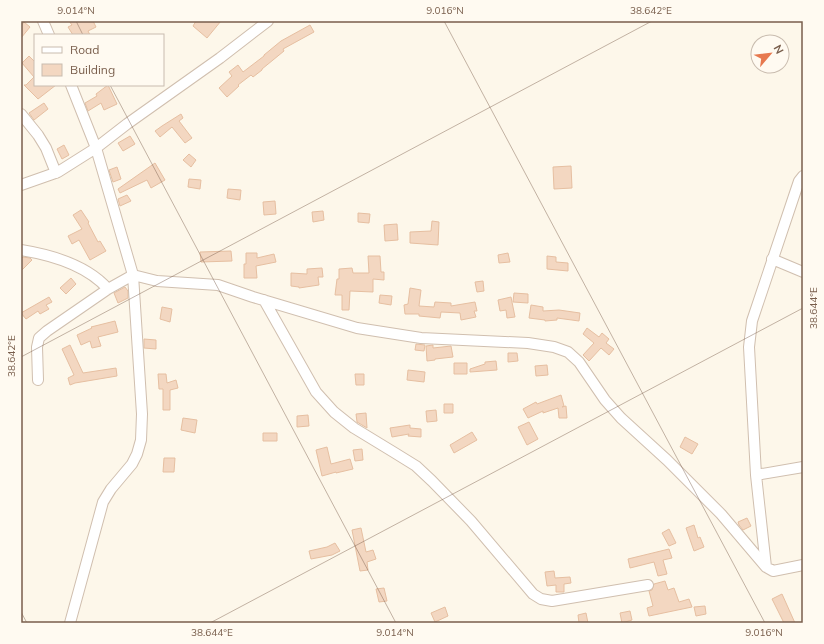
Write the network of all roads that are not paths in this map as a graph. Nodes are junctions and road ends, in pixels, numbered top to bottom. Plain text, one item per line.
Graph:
1 (43, 21) edge
2 (268, 21) edge
3 (49, 34) edge
4 (70, 86) edge
5 (21, 114) edge
6 (96, 148) junction
7 (56, 173) junction
8 (803, 176) edge
9 (21, 185) edge
10 (21, 250) edge
11 (772, 259) junction
12 (803, 272) edge
13 (133, 275) junction
14 (108, 289) junction
15 (264, 300) junction
16 (38, 380) dead end
17 (803, 468) edge
18 (756, 475) junction
19 (803, 565) edge
20 (766, 567) junction
21 (648, 585) dead end
22 (70, 623) edge

1 - 3 street
2 - 6 street
4 - 6 street
5 - 7 street
6 - 7 street
6 - 13 street
7 - 9 street
8 - 11 street
10 - 14 street
11 - 12 street
11 - 18 street
13 - 14 street
13 - 15 street
13 - 22 street
14 - 16 street
15 - 20 street
15 - 21 street
17 - 18 street
18 - 20 street
19 - 20 street

